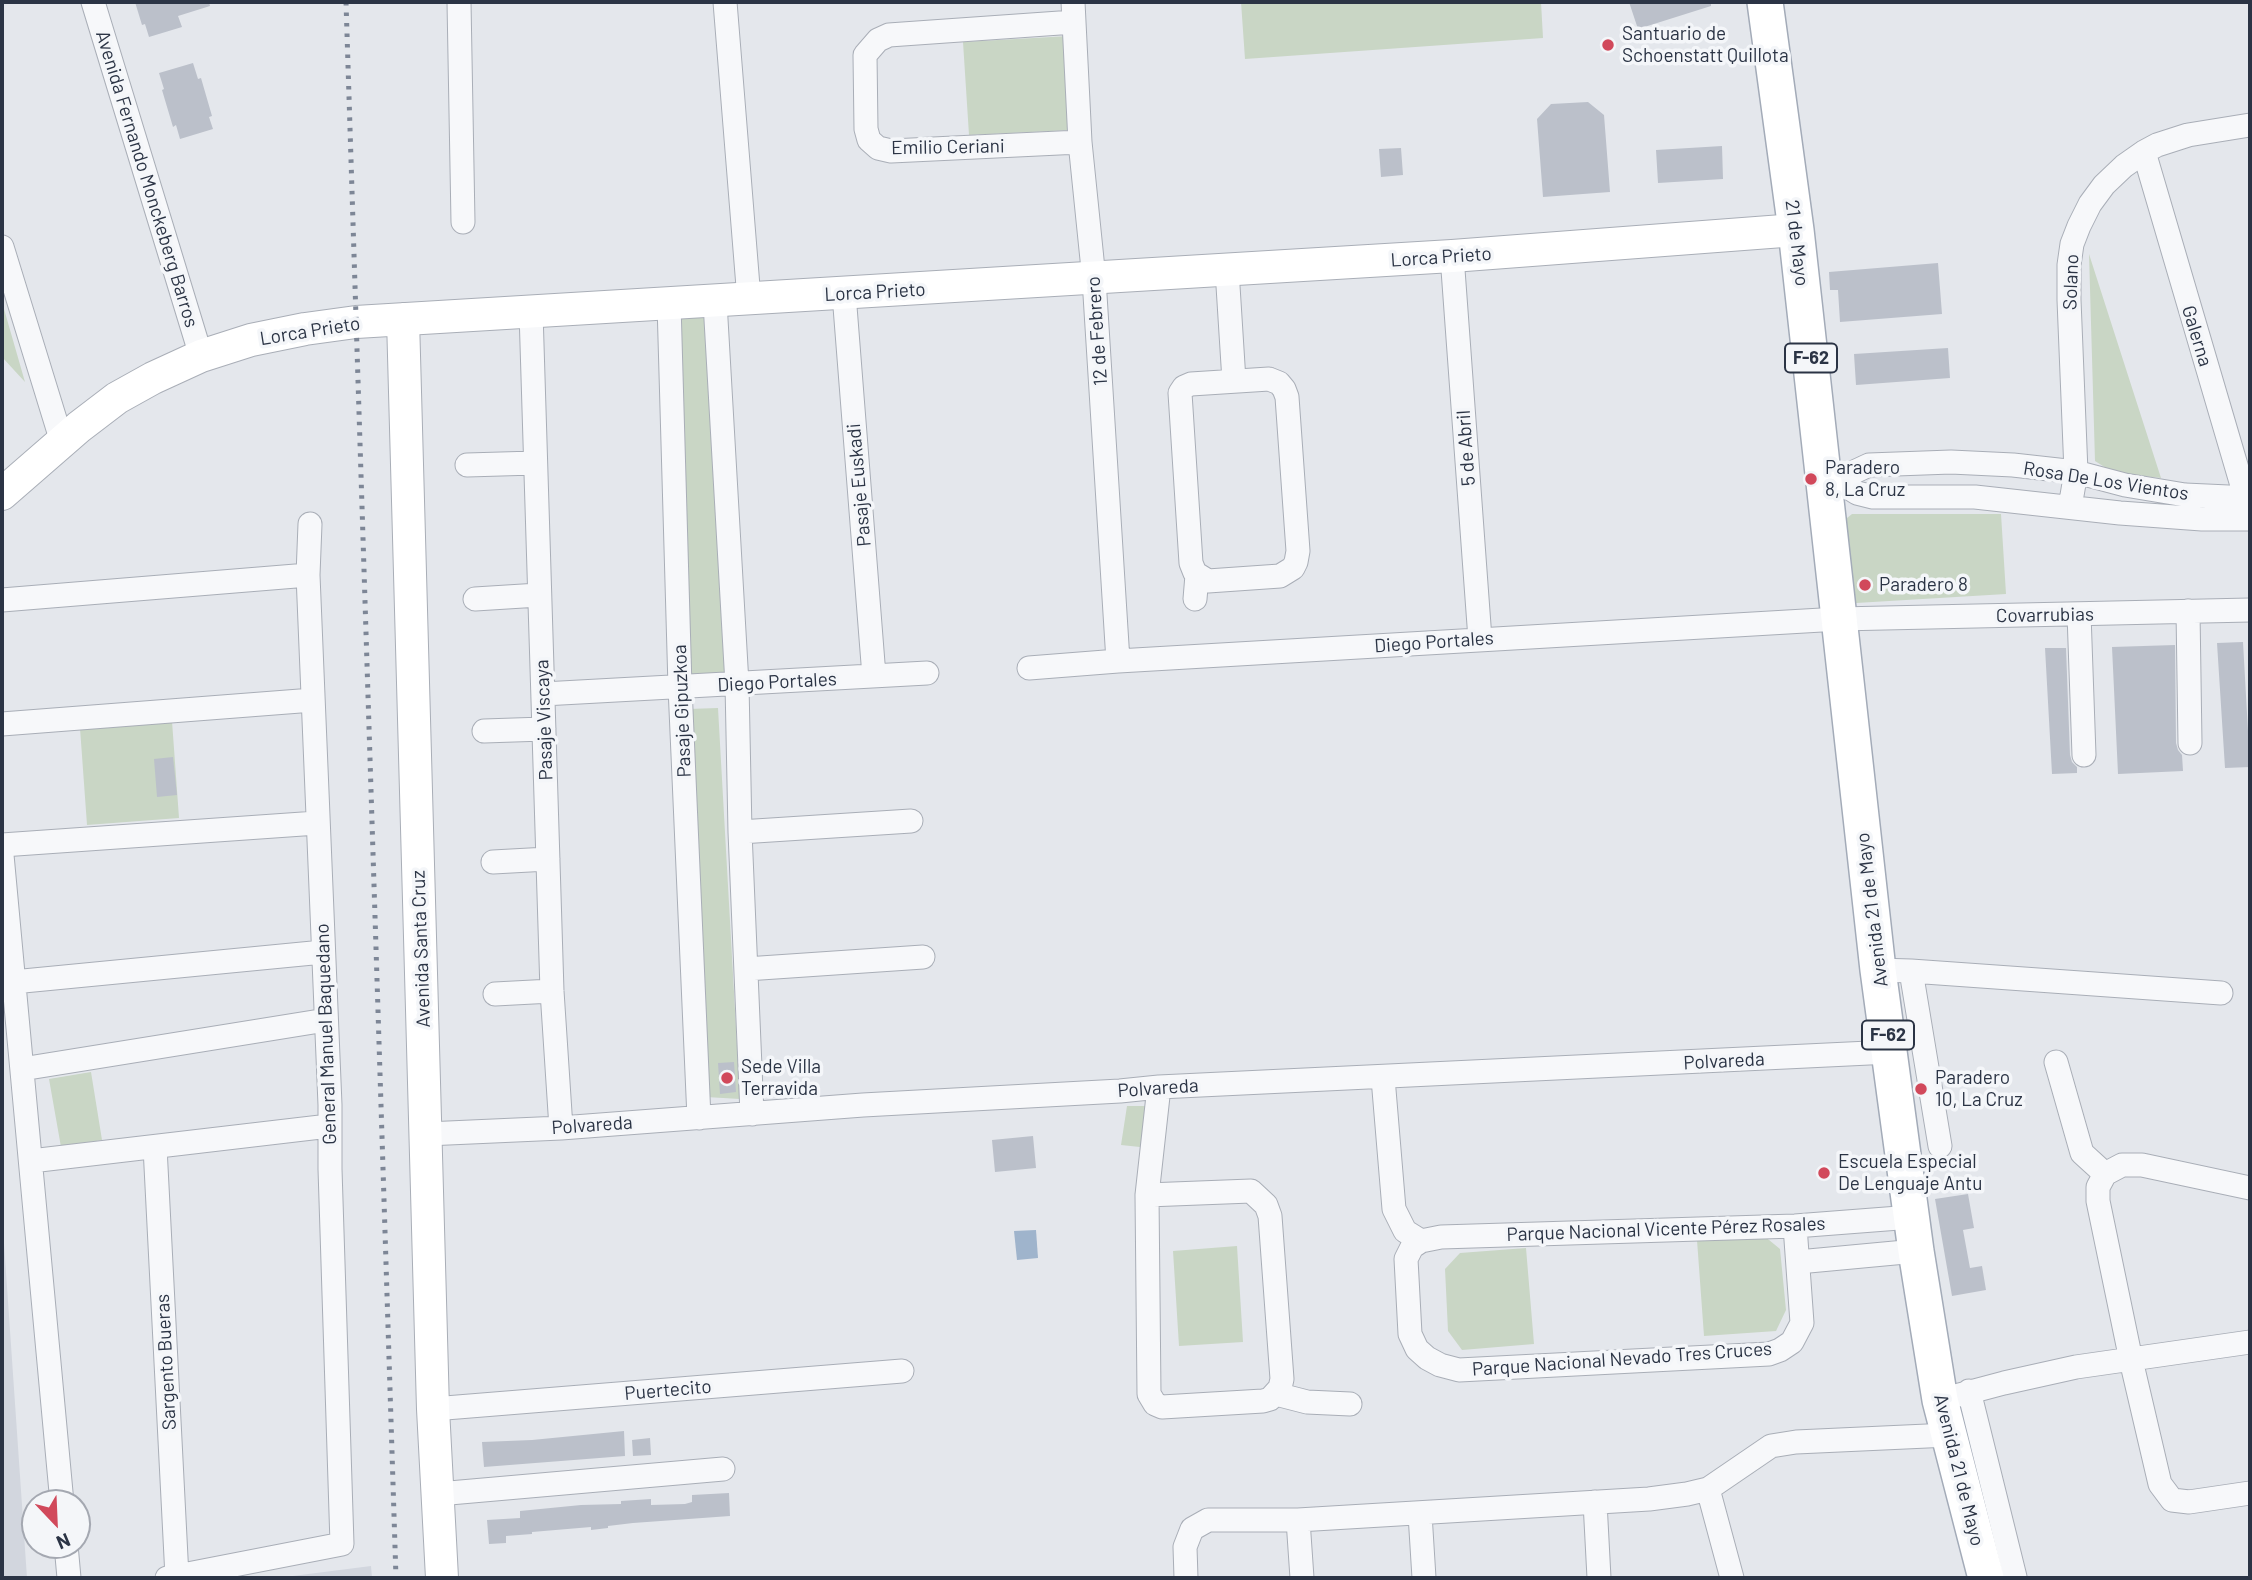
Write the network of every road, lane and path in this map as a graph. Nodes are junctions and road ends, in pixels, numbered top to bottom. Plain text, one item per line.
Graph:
1 (93, 2) edge
2 (459, 2) edge
3 (726, 2) edge
4 (1765, 2) edge
5 (1073, 12) edge
6 (2250, 125) edge
7 (1080, 142) junction
8 (2144, 152) junction
9 (463, 222) dead end
10 (1796, 230) junction
11 (3, 254) edge
12 (1452, 256) junction
13 (1227, 270) junction
14 (1094, 279) junction
15 (844, 294) junction
16 (749, 299) junction
17 (715, 302) junction
18 (669, 304) junction
19 (531, 312) junction
20 (403, 320) junction
21 (201, 356) junction
22 (1234, 381) junction
23 (61, 442) junction
24 (535, 463) junction
25 (467, 465) dead end
26 (2076, 472) junction
27 (1833, 484) junction
28 (2, 494) edge
29 (2070, 507) junction
30 (2249, 509) edge
31 (310, 524) dead end
32 (308, 575) junction
33 (1197, 575) junction
34 (539, 595) junction
35 (475, 598) dead end
36 (1195, 599) dead end
37 (2, 600) edge
38 (2250, 610) edge
39 (2188, 611) junction
40 (2079, 614) junction
41 (1839, 619) junction
42 (1479, 639) junction
43 (1118, 661) junction
44 (1029, 668) dead end
45 (927, 673) dead end
46 (874, 676) junction
47 (737, 684) junction
48 (680, 687) junction
49 (544, 694) junction
50 (313, 700) junction
51 (2, 724) edge
52 (544, 729) junction
53 (484, 731) dead end
54 (2190, 743) dead end
55 (2084, 755) dead end
56 (911, 821) dead end
57 (317, 823) junction
58 (740, 832) junction
59 (2, 845) edge
60 (2, 855) edge
61 (548, 859) junction
62 (493, 862) dead end
63 (323, 952) junction
64 (923, 957) dead end
65 (746, 969) junction
66 (1895, 971) junction
67 (13, 982) junction
68 (552, 991) junction
69 (2221, 993) dead end
70 (495, 994) dead end
71 (326, 1020) junction
72 (1890, 1052) junction
73 (2056, 1062) dead end
74 (22, 1069) junction
75 (1383, 1078) junction
76 (1158, 1087) junction
77 (752, 1114) junction
78 (699, 1118) junction
79 (329, 1126) junction
80 (561, 1128) junction
81 (426, 1134) junction
82 (1940, 1146) dead end
83 (155, 1147) junction
84 (31, 1161) junction
85 (2105, 1174) junction
86 (2250, 1188) edge
87 (1147, 1195) junction
88 (1912, 1217) junction
89 (1795, 1226) junction
90 (1421, 1241) junction
91 (1916, 1251) junction
92 (1798, 1262) junction
93 (2250, 1342) edge
94 (2131, 1360) junction
95 (902, 1371) dead end
96 (1276, 1394) junction
97 (1954, 1396) junction
98 (1350, 1404) dead end
99 (433, 1409) junction
100 (1949, 1435) junction
101 (723, 1469) dead end
102 (61, 1489) edge
103 (1708, 1489) junction
104 (2250, 1493) edge
105 (438, 1494) junction
106 (1595, 1502) junction
107 (1420, 1514) junction
108 (1298, 1520) junction
109 (67, 1559) edge
110 (172, 1577) edge
111 (2001, 1577) edge
112 (69, 1578) edge
113 (442, 1578) edge
114 (1186, 1578) edge
115 (1302, 1578) edge
116 (1424, 1578) edge
117 (1599, 1578) edge
118 (1732, 1578) edge

1 - 21 street, Avenida Fernando Monckeberg Barros
2 - 9 street
3 - 16 street
4 - 10 main road, 21 de Mayo / F-62
5 - 7 street, 12 de Febrero
5 - 7 street, Emilio Ceriani
6 - 8 street, Solano
7 - 14 street, 12 de Febrero
8 - 26 street, Solano
8 - 30 street, Galerna
10 - 12 main road, Lorca Prieto
10 - 27 main road, 21 de Mayo / F-62
11 - 23 street
12 - 13 main road, Lorca Prieto
12 - 42 street, 5 de Abril
13 - 14 main road, Lorca Prieto
13 - 22 street
14 - 15 main road, Lorca Prieto
14 - 43 street, 12 de Febrero
15 - 16 main road, Lorca Prieto
15 - 46 street, Pasaje Euskadi
16 - 17 main road, Lorca Prieto
17 - 18 main road, Lorca Prieto
17 - 47 street
18 - 19 main road, Lorca Prieto
18 - 48 street, Pasaje Gipuzkoa
19 - 20 main road, Lorca Prieto
19 - 24 street, Pasaje Viscaya
20 - 21 main road, Lorca Prieto
20 - 81 main road, Avenida Santa Cruz
21 - 23 main road, Lorca Prieto
22 - 33 street
22 - 33 street
23 - 28 main road, Lorca Prieto
24 - 25 street
24 - 34 street, Pasaje Viscaya
26 - 27 street, Rosa De Los Vientos
26 - 29 street, Solano
26 - 30 street, Rosa De Los Vientos
27 - 29 street, Rosa De Los Vientos
27 - 41 main road, Avenida 21 de Mayo / F-62
29 - 30 street, Rosa De Los Vientos
31 - 32 street, General Manuel Baquedano
32 - 37 street
32 - 50 street, General Manuel Baquedano
33 - 36 street
34 - 35 street
34 - 49 street, Pasaje Viscaya
38 - 39 street, Covarrubias
39 - 40 street, Covarrubias
39 - 54 street
40 - 41 street, Covarrubias
40 - 55 street
41 - 42 street, Diego Portales
41 - 66 main road, Avenida 21 de Mayo / F-62
42 - 43 street, Diego Portales
43 - 44 street, Diego Portales
45 - 46 street, Diego Portales
46 - 47 street, Diego Portales
47 - 48 street, Diego Portales
47 - 58 street
48 - 49 street, Diego Portales
48 - 78 street, Pasaje Gipuzkoa
49 - 52 street, Pasaje Viscaya
50 - 51 street
50 - 57 street, General Manuel Baquedano
52 - 53 street
52 - 61 street, Pasaje Viscaya
56 - 58 street
57 - 59 street
57 - 63 street, General Manuel Baquedano
58 - 65 street
60 - 67 street
61 - 62 street
61 - 68 street, Pasaje Viscaya
63 - 67 street
63 - 71 street, General Manuel Baquedano
64 - 65 street
65 - 77 street
66 - 69 street
66 - 72 main road, Avenida 21 de Mayo / F-62
66 - 82 street
67 - 74 street
68 - 70 street
68 - 80 street, Pasaje Viscaya
71 - 74 street
71 - 79 street, General Manuel Baquedano
72 - 75 street, Polvareda
72 - 88 main road, Avenida 21 de Mayo / F-62
73 - 85 street
74 - 84 street
75 - 76 street, Polvareda
75 - 90 street
76 - 77 street, Polvareda
76 - 87 street
77 - 78 street, Polvareda
78 - 80 street, Polvareda
79 - 83 street
79 - 110 street, General Manuel Baquedano
80 - 81 street, Polvareda
81 - 99 main road, Avenida Santa Cruz
83 - 84 street
83 - 110 street, Sargento Bueras
84 - 102 street
85 - 86 street
85 - 94 street
87 - 96 street
87 - 96 street
88 - 89 street, Parque Nacional Vicente Pérez Rosales
88 - 91 main road, Avenida 21 de Mayo / F-62
89 - 90 street, Parque Nacional Vicente Pérez Rosales
89 - 92 street, Parque Nacional Nevado Tres Cruces
90 - 92 street, Parque Nacional Nevado Tres Cruces
91 - 92 street
91 - 97 main road, Avenida 21 de Mayo / F-62
93 - 94 street
94 - 97 street
94 - 104 street
95 - 99 street, Puertecito
96 - 98 street
97 - 100 main road, Avenida 21 de Mayo / F-62
97 - 111 street
99 - 105 main road, Avenida Santa Cruz
100 - 103 street
100 - 111 main road, Avenida 21 de Mayo / F-62
101 - 105 street
103 - 106 street
103 - 118 street
105 - 113 main road, Avenida Santa Cruz
106 - 107 street
106 - 117 street
107 - 108 street
107 - 116 street
108 - 114 street
108 - 115 street
109 - 112 street

